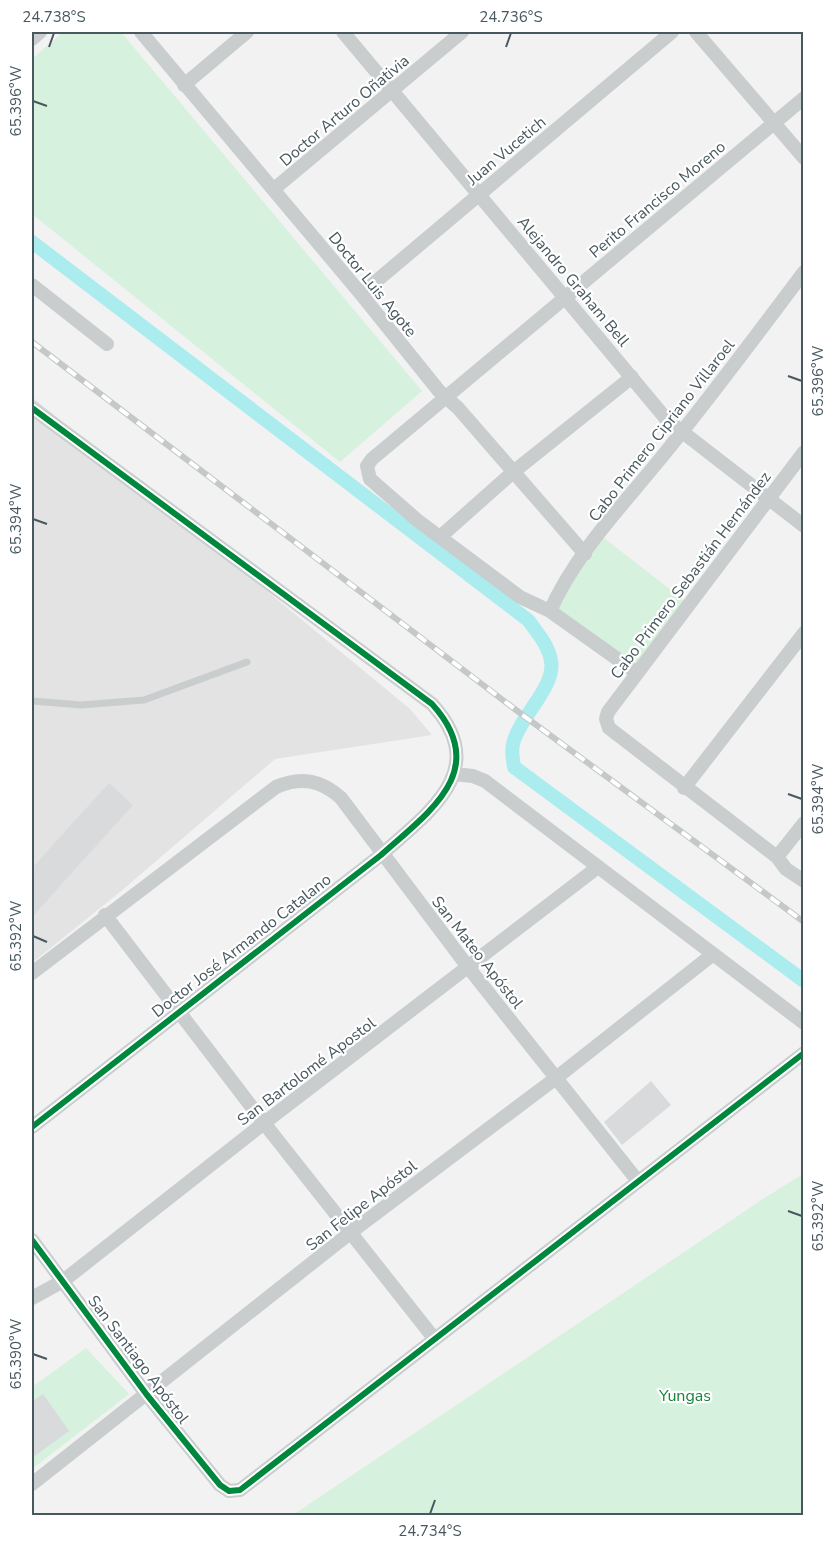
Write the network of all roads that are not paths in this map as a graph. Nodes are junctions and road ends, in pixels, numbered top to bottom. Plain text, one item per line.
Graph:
1 (141, 32) edge
2 (247, 32) edge
3 (343, 32) edge
4 (462, 32) edge
5 (672, 32) edge
6 (696, 32) edge
7 (184, 85) junction
8 (393, 91) junction
9 (804, 98) edge
10 (773, 123) junction
11 (804, 158) edge
12 (274, 189) junction
13 (479, 193) junction
14 (804, 272) edge
15 (32, 285) edge
16 (361, 294) junction
17 (566, 297) junction
18 (107, 344) dead end
19 (632, 377) junction
20 (445, 397) junction
21 (32, 408) edge
22 (682, 433) junction
23 (804, 452) edge
24 (512, 473) junction
25 (768, 498) junction
26 (804, 526) edge
27 (440, 537) junction
28 (585, 554) junction
29 (550, 611) junction
30 (804, 633) edge
31 (247, 662) dead end
32 (637, 673) junction
33 (32, 701) edge
34 (454, 774) junction
35 (684, 788) junction
36 (804, 823) edge
37 (381, 855) junction
38 (777, 857) junction
39 (598, 867) junction
40 (804, 881) edge
41 (105, 915) junction
42 (712, 955) junction
43 (468, 967) junction
44 (32, 973) edge
45 (177, 1011) junction
46 (804, 1023) edge
47 (804, 1053) edge
48 (556, 1078) junction
49 (264, 1123) junction
50 (32, 1127) edge
51 (637, 1180) junction
52 (350, 1233) junction
53 (32, 1240) edge
54 (63, 1281) junction
55 (32, 1298) edge
56 (433, 1337) junction
57 (147, 1395) junction
58 (32, 1484) edge

1 - 7 street, Doctor Luis Agote
2 - 7 street
3 - 8 street, Alejandro Graham Bell
4 - 8 street, Doctor Arturo Oñativia
5 - 13 street, Juan Vucetich
6 - 10 street
7 - 12 street, Doctor Luis Agote
8 - 12 street, Doctor Arturo Oñativia
8 - 13 street, Alejandro Graham Bell
9 - 10 street, Perito Francisco Moreno
10 - 11 street
10 - 17 street, Perito Francisco Moreno
12 - 16 street, Doctor Luis Agote
13 - 16 street, Juan Vucetich
13 - 17 street, Alejandro Graham Bell
14 - 22 street, Cabo Primero Cipriano Villaroel
15 - 18 street
16 - 20 street, Doctor Luis Agote
17 - 19 street, Alejandro Graham Bell
17 - 20 street, Perito Francisco Moreno
19 - 22 street, Alejandro Graham Bell
19 - 24 street
20 - 24 street, Doctor Luis Agote
20 - 27 street, Perito Francisco Moreno
21 - 34 street
22 - 25 street, Alejandro Graham Bell
22 - 28 street, Cabo Primero Cipriano Villaroel
23 - 25 street, Cabo Primero Sebastián Hernández
24 - 27 street
24 - 28 street, Doctor Luis Agote
25 - 26 street, Alejandro Graham Bell
25 - 32 street, Cabo Primero Sebastián Hernández
27 - 29 street
28 - 29 street, Cabo Primero Cipriano Villaroel
29 - 32 street
30 - 35 street
31 - 33 lane
32 - 35 street, Cabo Primero Sebastián Hernández
34 - 37 street, Doctor José Armando Catalano
34 - 39 street
35 - 38 street
36 - 38 street
37 - 41 street, San Mateo Apóstol
37 - 43 street, San Mateo Apóstol
37 - 45 street, Doctor José Armando Catalano
38 - 40 street
39 - 42 street
39 - 43 street, San Bartolomé Apostol
41 - 44 street
41 - 45 street
42 - 46 street
42 - 48 street, San Felipe Apóstol
43 - 48 street, San Mateo Apóstol
43 - 49 street, San Bartolomé Apostol
45 - 49 street
45 - 50 street, Doctor José Armando Catalano
47 - 51 street
48 - 51 street, San Mateo Apóstol
48 - 52 street, San Felipe Apóstol
49 - 52 street
49 - 54 street, San Bartolomé Apostol
51 - 56 street
52 - 56 street
52 - 57 street, San Felipe Apóstol
53 - 54 street, San Santiago Apóstol
54 - 55 street, San Bartolomé Apostol
54 - 57 street, San Santiago Apóstol
56 - 57 street, San Santiago Apóstol
57 - 58 street, San Felipe Apóstol

